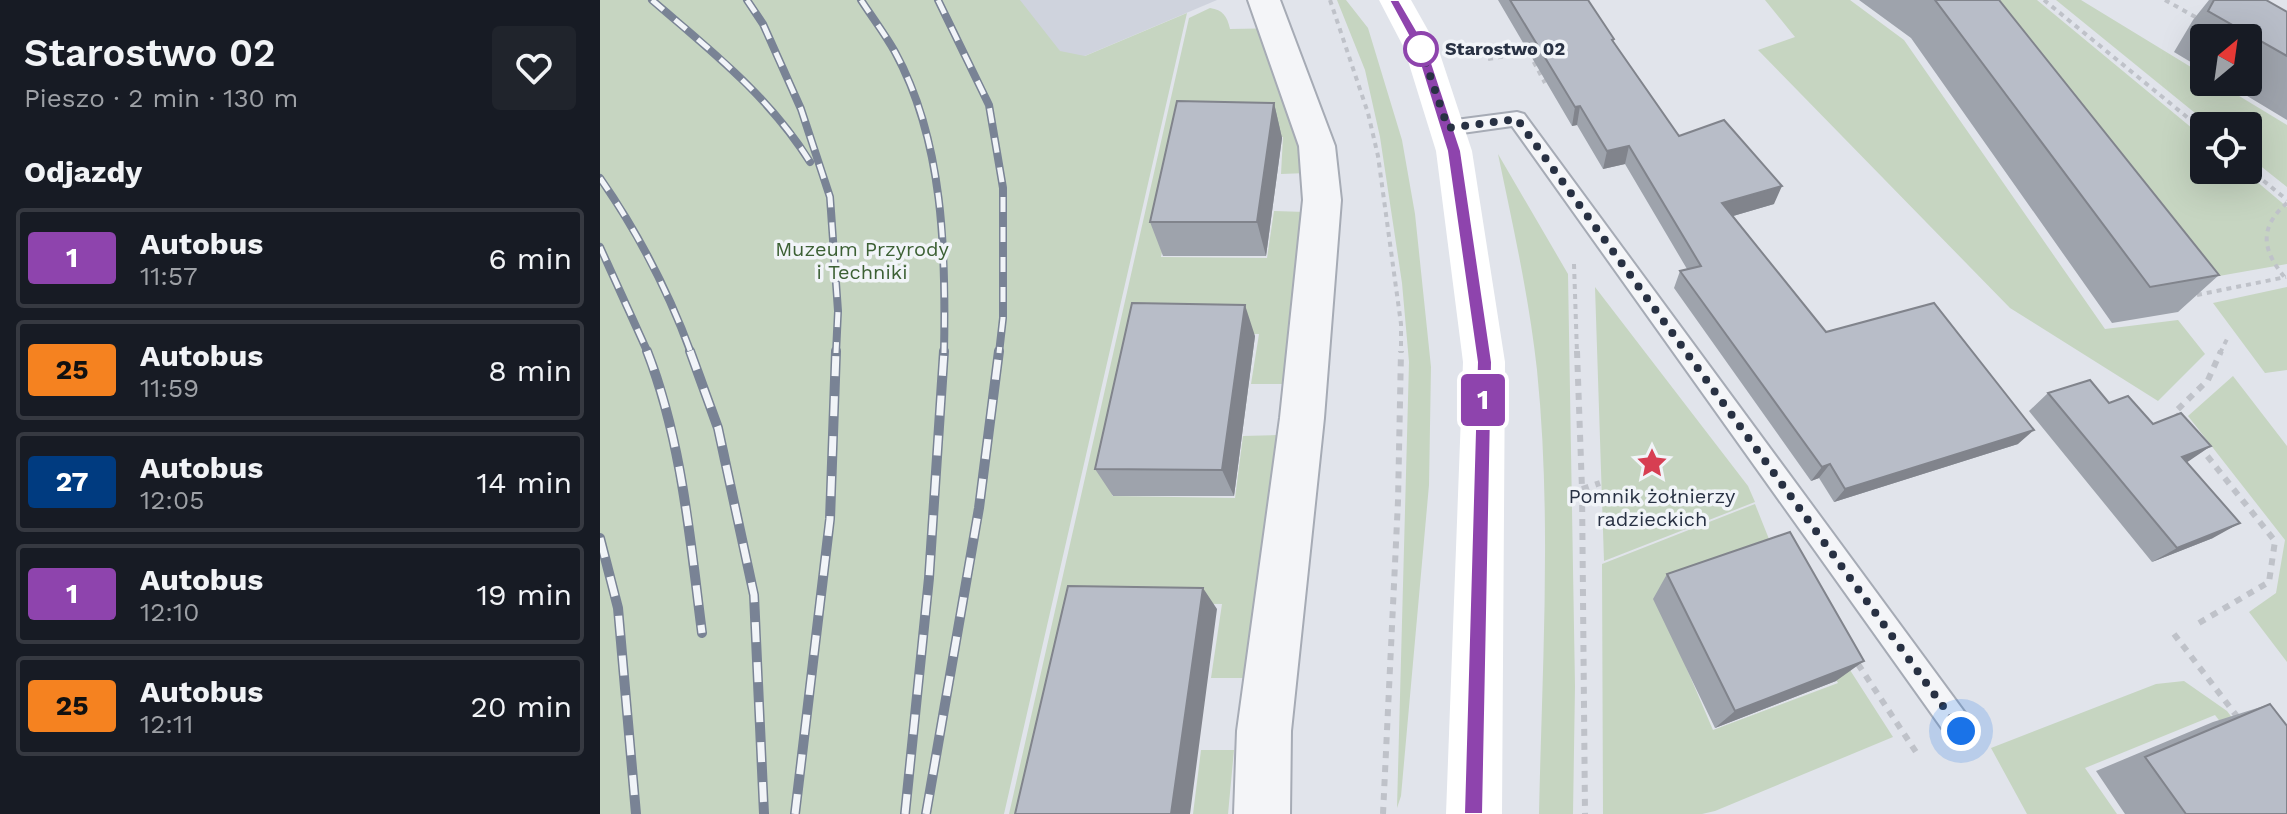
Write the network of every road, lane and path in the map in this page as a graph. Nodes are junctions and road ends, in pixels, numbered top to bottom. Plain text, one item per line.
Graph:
1 (1264, 0) edge
2 (1330, 0) edge
3 (2044, 0) edge
4 (2165, 0) edge
5 (1403, 11) edge
6 (2205, 23) dead end
7 (1488, 59) dead end
8 (1545, 83) edge
9 (2190, 120) edge
10 (1448, 128) junction
11 (2262, 180) edge
12 (2287, 202) edge
13 (1569, 253) dead end
14 (2286, 278) edge
15 (2197, 295) edge
16 (2228, 337) dead end
17 (2183, 424) edge
18 (2192, 436) edge
19 (1600, 483) dead end
20 (1582, 489) junction
21 (2199, 623) dead end
22 (2174, 634) dead end
23 (1864, 673) edge
24 (1961, 731) dead end
25 (2249, 732) edge
26 (1916, 752) dead end
27 (1262, 814) edge
28 (1383, 814) edge
29 (1474, 814) edge
30 (1585, 814) edge

1 - 27 street
2 - 28 path
3 - 9 path
4 - 6 path
5 - 10 street
7 - 8 path
10 - 24 lane
10 - 29 street
11 - 12 path
12 - 14 path
13 - 20 path
14 - 15 path
16 - 17 path
18 - 21 path
19 - 20 path
20 - 30 path
22 - 25 path
23 - 26 path

